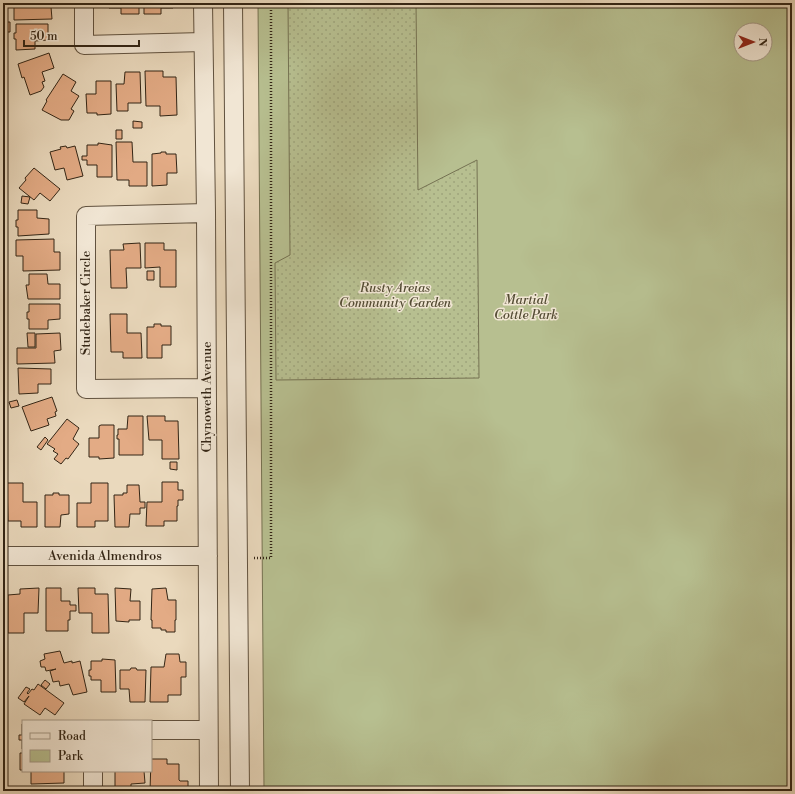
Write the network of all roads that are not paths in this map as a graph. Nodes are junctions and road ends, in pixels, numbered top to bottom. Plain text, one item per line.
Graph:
1 (84, 3) edge
2 (203, 3) edge
3 (233, 3) edge
4 (203, 42) junction
5 (206, 213) junction
6 (207, 388) junction
7 (3, 556) edge
8 (208, 556) junction
9 (152, 730) edge
10 (208, 730) junction
11 (93, 772) edge
12 (93, 791) edge
13 (209, 791) edge
14 (240, 791) edge

1 - 4 street
2 - 4 street, Chynoweth Avenue
3 - 14 street
4 - 5 street, Chynoweth Avenue
5 - 6 street, Chynoweth Avenue
5 - 6 street, Studebaker Circle
6 - 8 street, Chynoweth Avenue
7 - 8 street, Avenida Almendros
8 - 10 street, Chynoweth Avenue
9 - 10 street
10 - 13 street, Chynoweth Avenue
11 - 12 street

